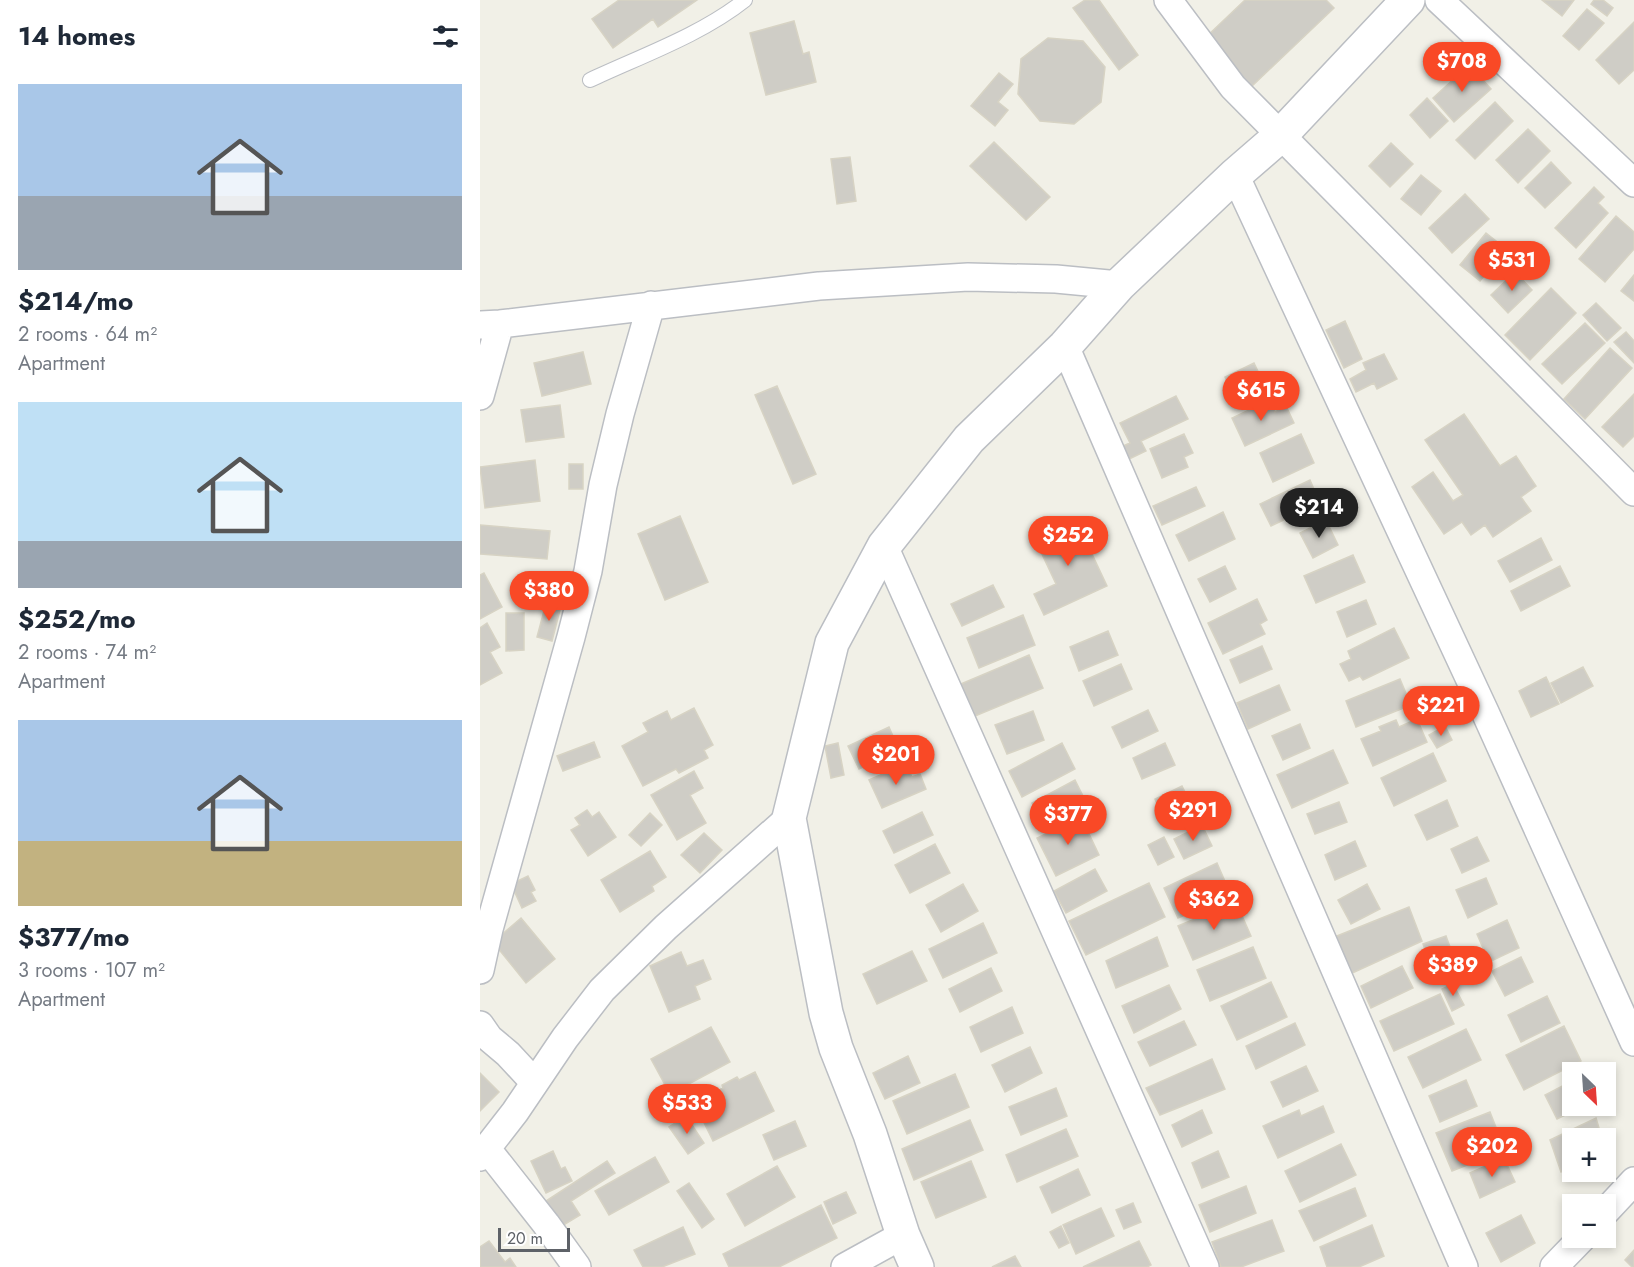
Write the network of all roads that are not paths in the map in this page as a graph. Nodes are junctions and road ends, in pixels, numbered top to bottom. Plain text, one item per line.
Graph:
1 (746, 0) edge
2 (1168, 0) edge
3 (1408, 0) edge
4 (1439, 0) edge
5 (590, 80) dead end
6 (1280, 136) junction
7 (1235, 175) junction
8 (1634, 183) edge
9 (1119, 285) junction
10 (651, 305) junction
11 (490, 325) edge
12 (1065, 346) junction
13 (480, 396) edge
14 (1634, 492) edge
15 (884, 546) junction
16 (789, 818) junction
17 (480, 970) edge
18 (480, 1025) edge
19 (1634, 1042) edge
20 (534, 1082) junction
21 (483, 1153) edge
22 (1634, 1181) edge
23 (1616, 1200) edge
24 (903, 1235) junction
25 (1573, 1248) edge
26 (1559, 1265) edge
27 (577, 1267) edge
28 (845, 1267) edge
29 (917, 1267) edge
30 (1205, 1267) edge
31 (1464, 1267) edge

1 - 5 lane
2 - 6 street
3 - 6 street
4 - 8 street
6 - 7 street
6 - 14 street
7 - 9 street
7 - 19 street
9 - 10 street
9 - 12 street
10 - 11 street
10 - 17 street
11 - 13 street
12 - 15 street
12 - 31 street
15 - 16 street
15 - 30 street
16 - 20 street
16 - 24 street
18 - 20 street
20 - 21 street
21 - 27 street
22 - 23 street
24 - 28 street
24 - 29 street
25 - 26 street

